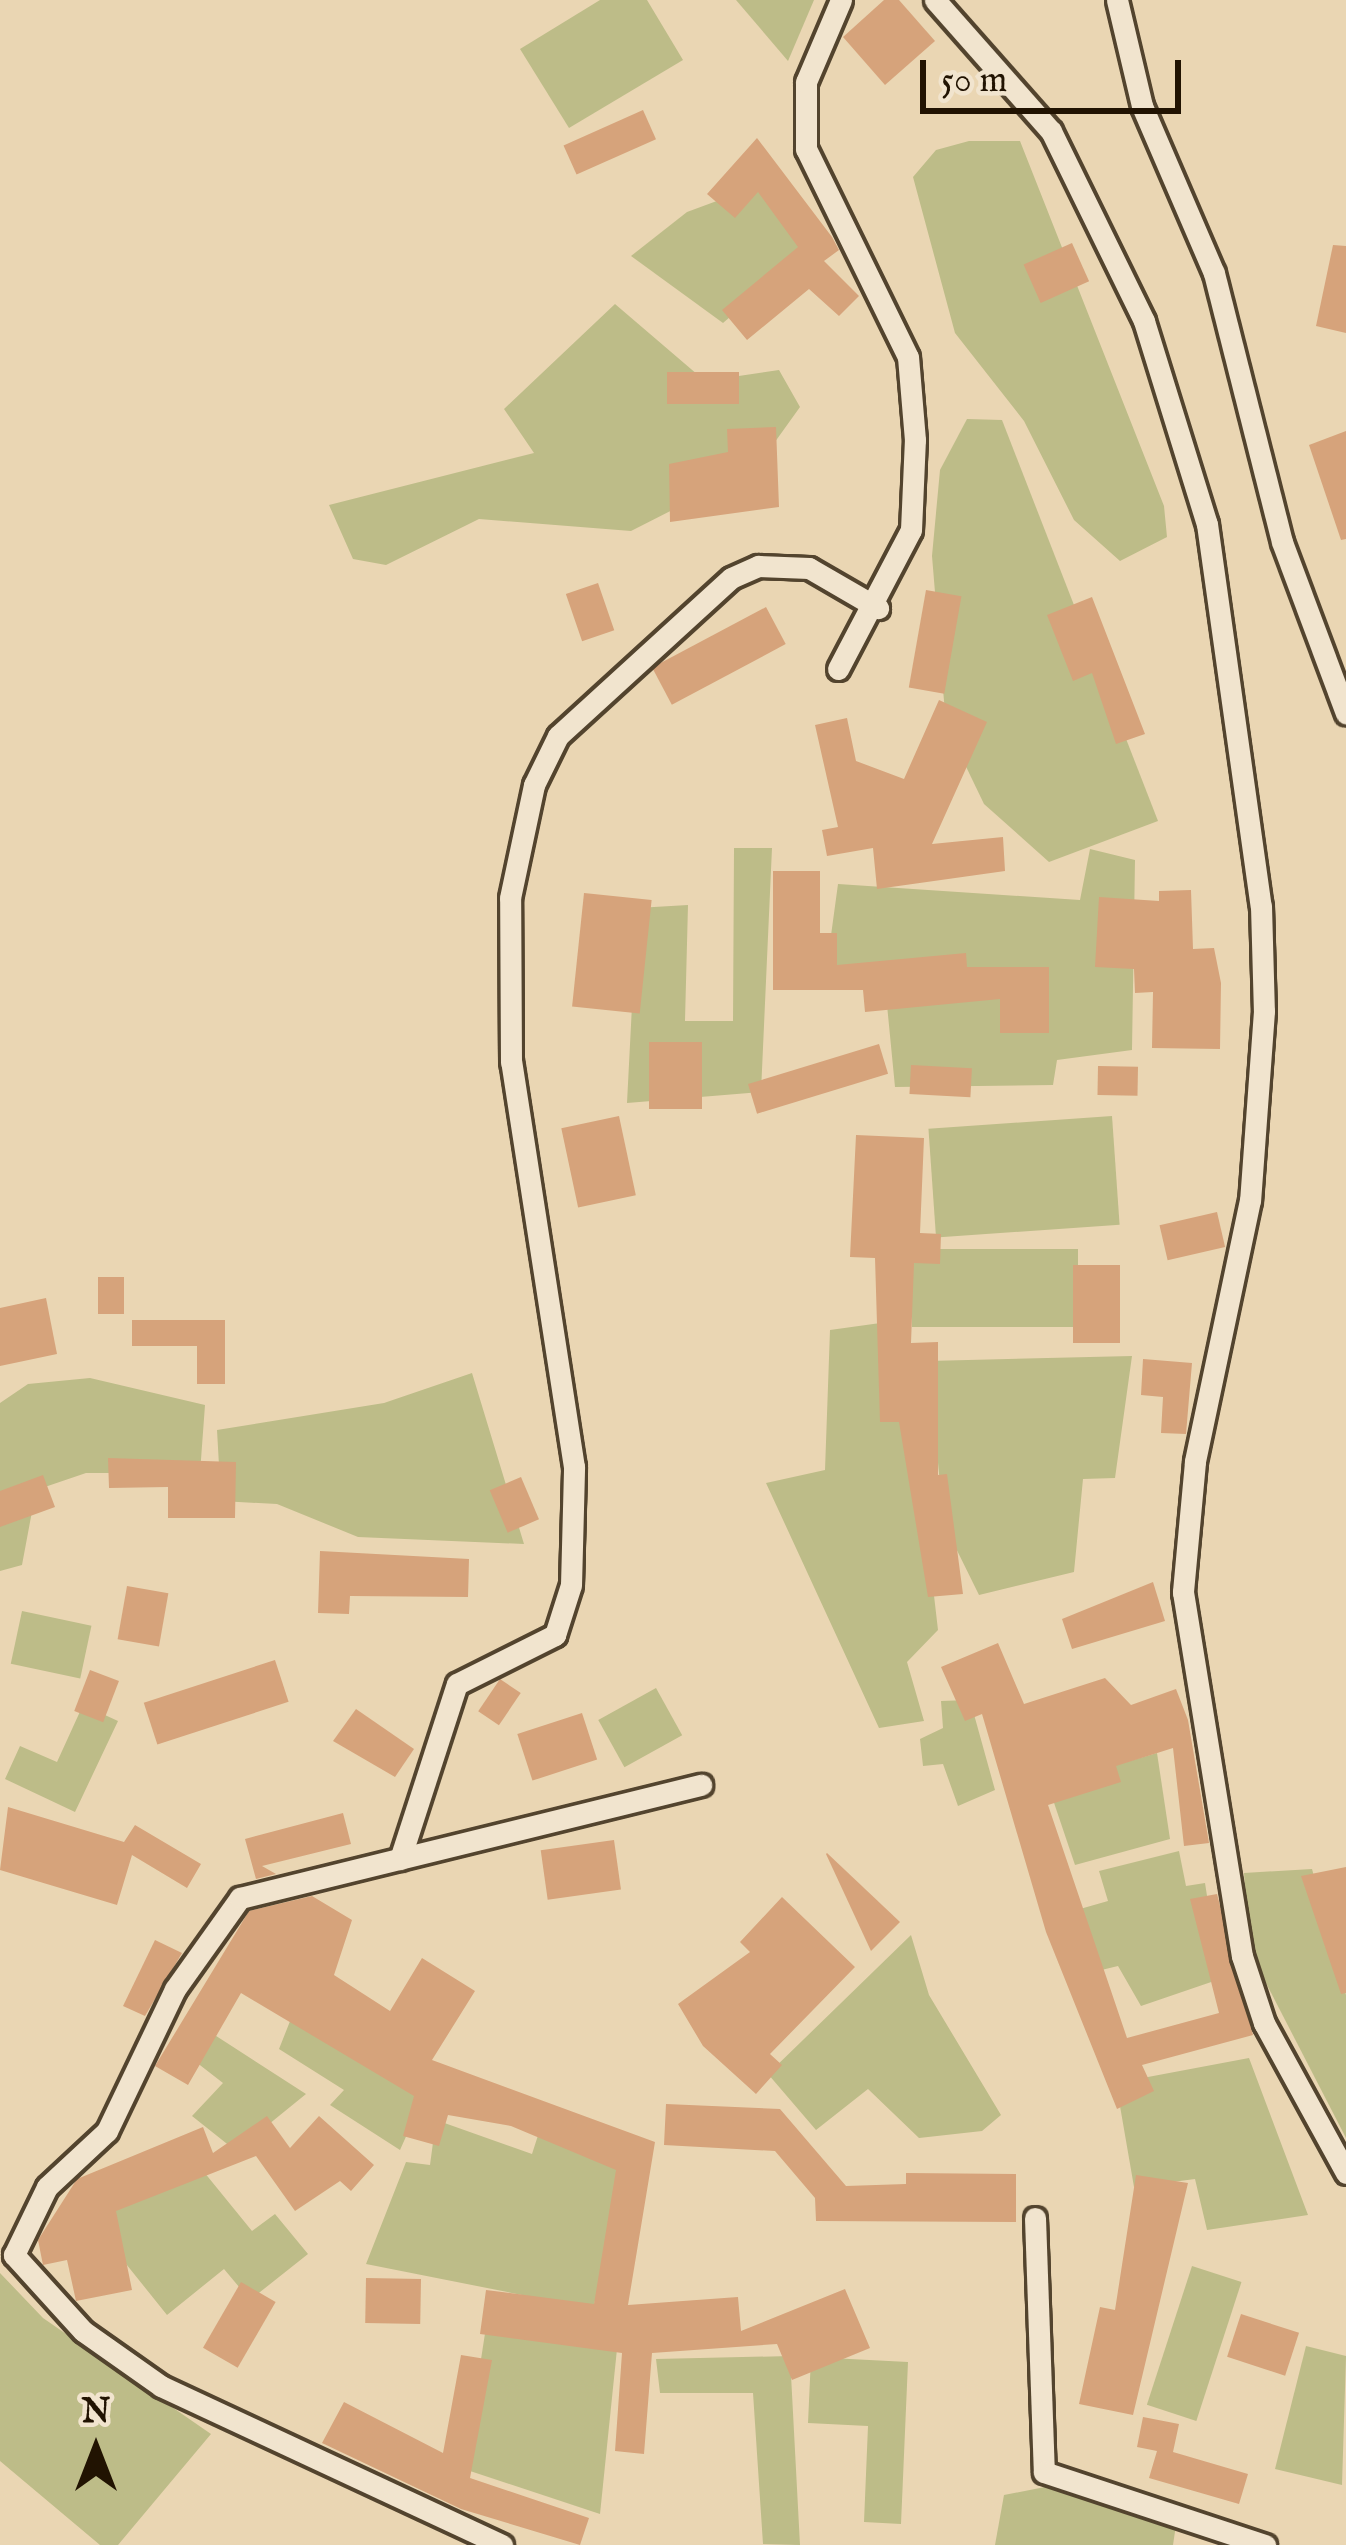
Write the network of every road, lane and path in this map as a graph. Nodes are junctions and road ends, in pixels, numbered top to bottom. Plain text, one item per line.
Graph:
1 (841, 0) edge
2 (935, 0) edge
3 (1117, 0) edge
4 (878, 608) junction
5 (1346, 643) edge
6 (1340, 668) edge
7 (838, 669) dead end
8 (1346, 713) edge
9 (701, 1785) dead end
10 (400, 1859) junction
11 (1346, 2173) edge
12 (1036, 2218) dead end
13 (7, 2248) edge
14 (502, 2545) edge
15 (1265, 2545) edge

1 - 4 lane
2 - 11 lane
3 - 6 lane
4 - 7 lane
4 - 10 lane
5 - 6 lane
6 - 8 lane
9 - 10 lane
10 - 13 lane
12 - 15 lane
13 - 14 lane

